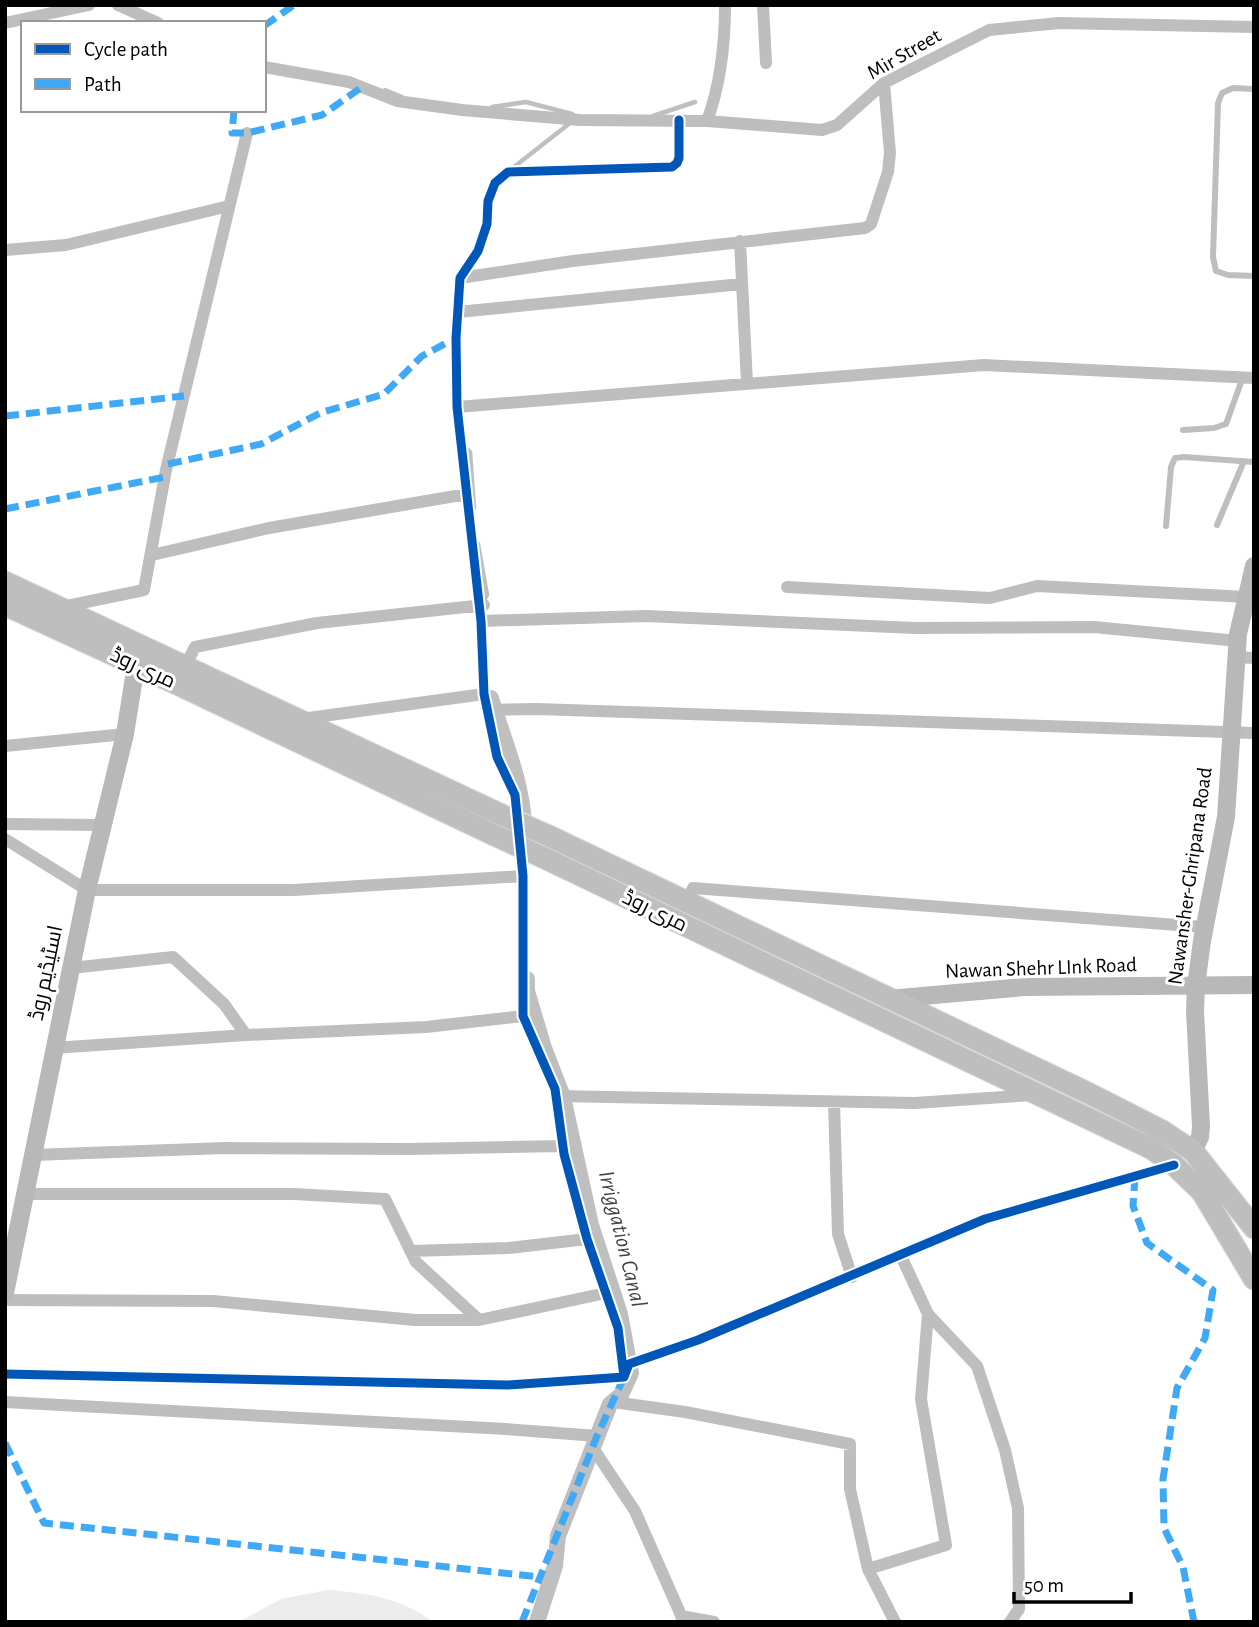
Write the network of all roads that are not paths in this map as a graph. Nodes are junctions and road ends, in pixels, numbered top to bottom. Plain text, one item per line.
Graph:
1 (89, 5) edge
2 (118, 5) edge
3 (725, 5) edge
4 (763, 5) edge
5 (154, 21) edge
6 (5, 23) edge
7 (1254, 27) edge
8 (766, 63) dead end
9 (266, 67) edge
10 (884, 83) junction
11 (1254, 89) edge
12 (679, 120) junction
13 (707, 121) junction
14 (247, 133) dead end
15 (229, 206) junction
16 (740, 241) junction
17 (5, 250) edge
18 (1254, 276) edge
19 (460, 278) junction
20 (742, 284) junction
21 (458, 312) junction
22 (1249, 377) edge
23 (747, 383) junction
24 (457, 407) junction
25 (1183, 430) dead end
26 (1244, 461) junction
27 (1254, 462) edge
28 (467, 494) junction
29 (1166, 526) dead end
30 (1217, 526) dead end
31 (152, 555) junction
32 (1254, 566) edge
33 (5, 582) edge
34 (787, 587) dead end
35 (1247, 597) junction
36 (5, 606) edge
37 (482, 606) junction
38 (60, 607) junction
39 (481, 621) junction
40 (1243, 652) edge
41 (136, 665) junction
42 (185, 667) junction
43 (484, 694) junction
44 (487, 710) junction
45 (285, 721) junction
46 (1232, 732) junction
47 (1254, 733) edge
48 (125, 734) junction
49 (5, 746) edge
50 (5, 824) edge
51 (102, 825) junction
52 (5, 839) edge
53 (523, 876) junction
54 (87, 890) junction
55 (687, 901) junction
56 (1204, 927) junction
57 (71, 968) junction
58 (1254, 985) edge
59 (1196, 986) junction
60 (888, 999) junction
61 (523, 1016) junction
62 (246, 1035) junction
63 (53, 1048) junction
64 (1040, 1095) junction
65 (556, 1096) junction
66 (834, 1102) junction
67 (563, 1146) junction
68 (1193, 1151) junction
69 (33, 1155) junction
70 (1174, 1165) junction
71 (25, 1194) junction
72 (1254, 1228) edge
73 (587, 1239) junction
74 (411, 1251) junction
75 (901, 1256) junction
76 (852, 1277) junction
77 (1254, 1279) edge
78 (5, 1293) edge
79 (606, 1293) junction
80 (5, 1300) edge
81 (928, 1314) junction
82 (479, 1320) junction
83 (5, 1374) edge
84 (624, 1377) junction
85 (5, 1402) edge
86 (613, 1402) dead end
87 (869, 1569) junction
88 (683, 1619) edge
89 (714, 1622) edge
90 (895, 1622) edge
91 (1010, 1622) edge

1 - 6 street
2 - 5 street
3 - 13 street
4 - 8 street
7 - 10 street, Mir Street
9 - 12 street, Mir Street
10 - 13 street, Mir Street
10 - 16 street
11 - 18 lane
12 - 13 street, Mir Street
12 - 19 street
14 - 15 street
15 - 17 street
15 - 31 street
16 - 19 street
16 - 20 street
19 - 21 street
20 - 21 street
20 - 23 street
21 - 24 street
22 - 23 street
22 - 25 lane
23 - 24 street
24 - 28 street
26 - 27 lane
26 - 29 lane
26 - 30 lane
28 - 31 street
28 - 37 street
31 - 38 street
32 - 35 street, Nawansher-Ghripana Road
33 - 38 main road, مری روڈ
34 - 35 street
35 - 40 street, Nawansher-Ghripana Road
36 - 41 main road, مری روڈ
37 - 39 street
37 - 42 street
38 - 42 main road, مری روڈ
39 - 40 street
39 - 43 street
40 - 46 street, Nawansher-Ghripana Road
41 - 45 main road, مری روڈ
41 - 48 street, اسٹیڈیم روڈ
42 - 45 main road, مری روڈ
43 - 44 street
43 - 45 street
44 - 46 street
44 - 53 street
45 - 55 main road, مری روڈ, bridge
45 - 64 main road, مری روڈ, bridge
46 - 47 street
46 - 56 street, Nawansher-Ghripana Road
48 - 49 street
48 - 51 street, اسٹیڈیم روڈ
50 - 51 street
51 - 54 street, اسٹیڈیم روڈ
52 - 54 street
53 - 54 street
53 - 61 street
54 - 57 street, اسٹیڈیم روڈ
55 - 56 street
55 - 60 main road, مری روڈ
56 - 59 street, Nawansher-Ghripana Road
57 - 62 street
57 - 63 street, اسٹیڈیم روڈ
58 - 59 street, Nawan Shehr LInk Road
59 - 60 street, Nawan Shehr LInk Road
59 - 68 street, Nawansher-Ghripana Road
60 - 68 main road, مری روڈ
61 - 62 street
61 - 65 street
62 - 63 street
63 - 69 street, اسٹیڈیم روڈ
64 - 66 street
64 - 70 main road, مری روڈ
65 - 66 street
65 - 67 street
66 - 76 street
67 - 69 street
67 - 73 street
68 - 72 main road, مری روڈ
69 - 71 street, اسٹیڈیم روڈ
70 - 75 street
70 - 77 main road, مری روڈ
71 - 74 street
71 - 78 street, اسٹیڈیم روڈ
73 - 74 street
73 - 79 street
74 - 82 street
75 - 76 street
75 - 81 street
76 - 84 street
79 - 82 street
79 - 84 street
80 - 82 street
81 - 87 street
81 - 91 street
83 - 84 street
85 - 88 street
86 - 87 street
87 - 90 street
88 - 89 street

